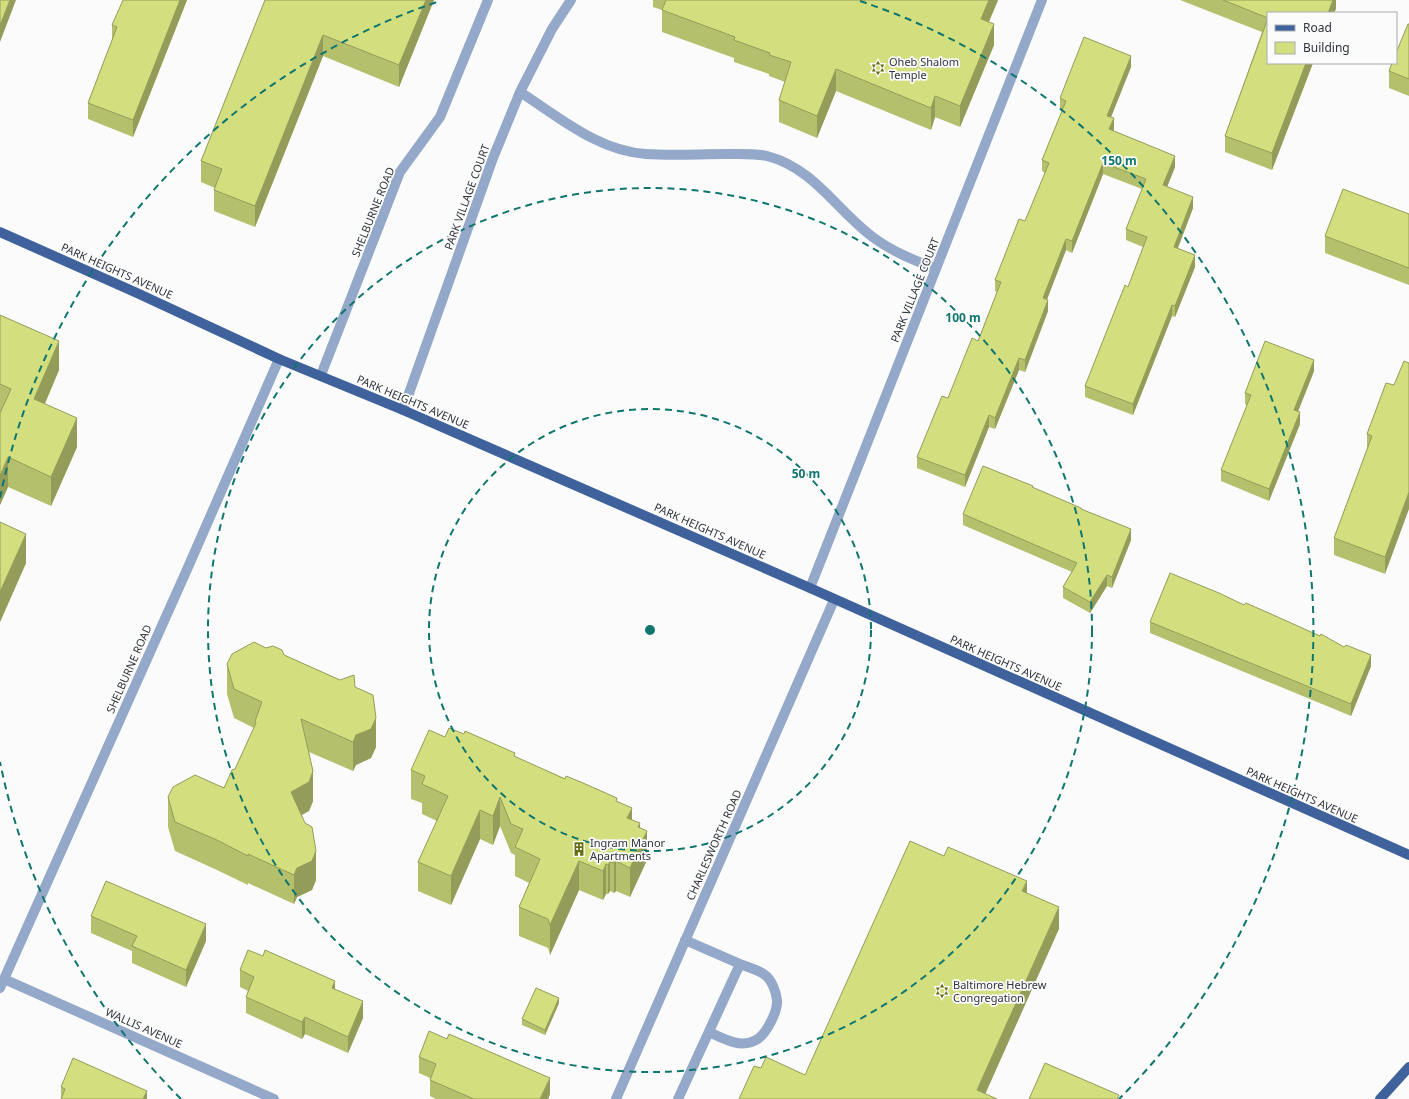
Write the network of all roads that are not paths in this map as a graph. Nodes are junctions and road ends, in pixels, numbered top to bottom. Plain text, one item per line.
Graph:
1 (488, 0) edge
2 (571, 0) edge
3 (1042, 0) edge
4 (520, 92) junction
5 (0, 232) edge
6 (936, 269) junction
7 (279, 359) junction
8 (321, 375) junction
9 (403, 410) junction
10 (810, 588) junction
11 (834, 600) junction
12 (1409, 855) edge
13 (685, 940) junction
14 (740, 964) junction
15 (2, 984) edge
16 (709, 1032) junction
17 (1409, 1067) edge
18 (274, 1099) edge
19 (616, 1099) edge
20 (678, 1099) edge
21 (1380, 1099) edge

1 - 8 street, SHELBURNE ROAD
2 - 4 street, PARK VILLAGE COURT
3 - 6 street, PARK VILLAGE COURT
4 - 6 street
4 - 9 street, PARK VILLAGE COURT
5 - 7 main road, PARK HEIGHTS AVENUE
6 - 10 street, PARK VILLAGE COURT
7 - 8 main road, PARK HEIGHTS AVENUE
7 - 15 street, SHELBURNE ROAD
8 - 9 main road, PARK HEIGHTS AVENUE
9 - 10 main road, PARK HEIGHTS AVENUE
10 - 11 main road, PARK HEIGHTS AVENUE
11 - 12 main road, PARK HEIGHTS AVENUE
11 - 13 street, CHARLESWORTH ROAD
13 - 14 street
13 - 19 street, CHARLESWORTH ROAD
14 - 16 street
14 - 16 street
15 - 18 street, WALLIS AVENUE
16 - 20 street
17 - 21 main road

